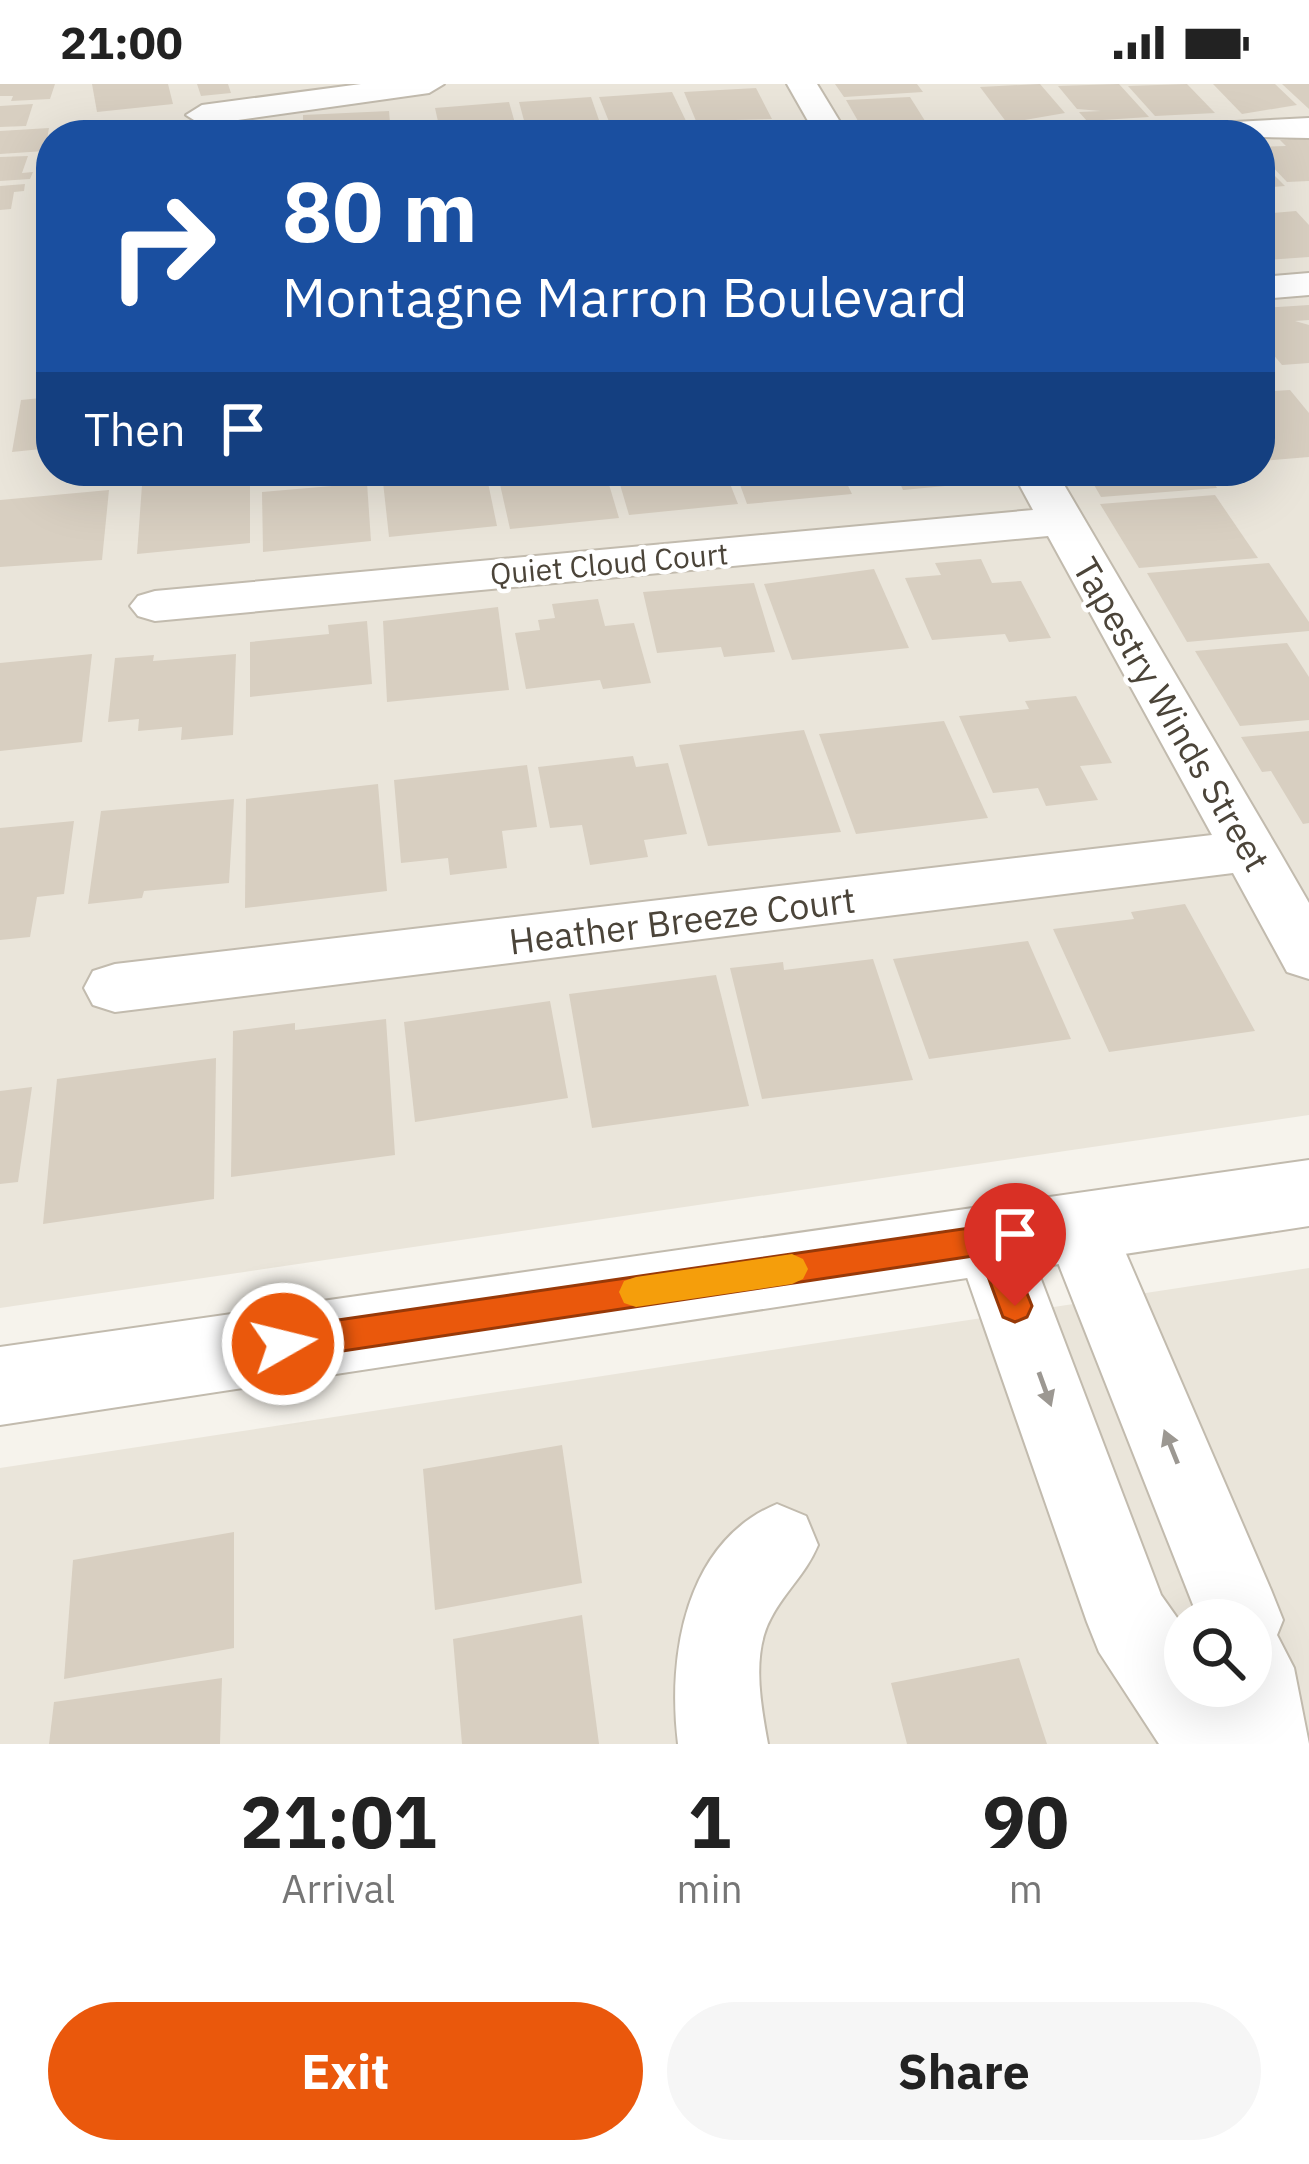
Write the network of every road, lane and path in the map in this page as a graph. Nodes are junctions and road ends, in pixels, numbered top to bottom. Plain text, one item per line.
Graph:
1 (429, 84) edge
2 (802, 84) edge
3 (202, 115) dead end
4 (255, 120) edge
5 (270, 120) edge
6 (823, 120) edge
7 (1309, 128) edge
8 (1275, 130) edge
9 (1309, 284) edge
10 (1275, 287) edge
11 (1043, 486) edge
12 (1062, 520) junction
13 (155, 605) dead end
14 (1250, 851) junction
15 (1309, 956) edge
16 (115, 988) dead end
17 (1309, 1193) edge
18 (1080, 1227) junction
19 (990, 1240) junction
20 (0, 1386) edge
21 (777, 1545) dead end
22 (1232, 1599) edge
23 (1258, 1707) edge
24 (723, 1744) edge
25 (1211, 1744) edge
26 (1264, 1744) edge

1 - 5 street
2 - 6 street
3 - 4 street
7 - 8 street
9 - 10 street
11 - 12 street, Tapestry Winds Street
12 - 13 street, Quiet Cloud Court
12 - 14 street, Tapestry Winds Street
14 - 15 street, Tapestry Winds Street
14 - 16 street, Heather Breeze Court
17 - 18 street
18 - 19 street
22 -> 18 street
19 - 20 street
19 -> 25 street
21 - 24 street
23 - 26 street

